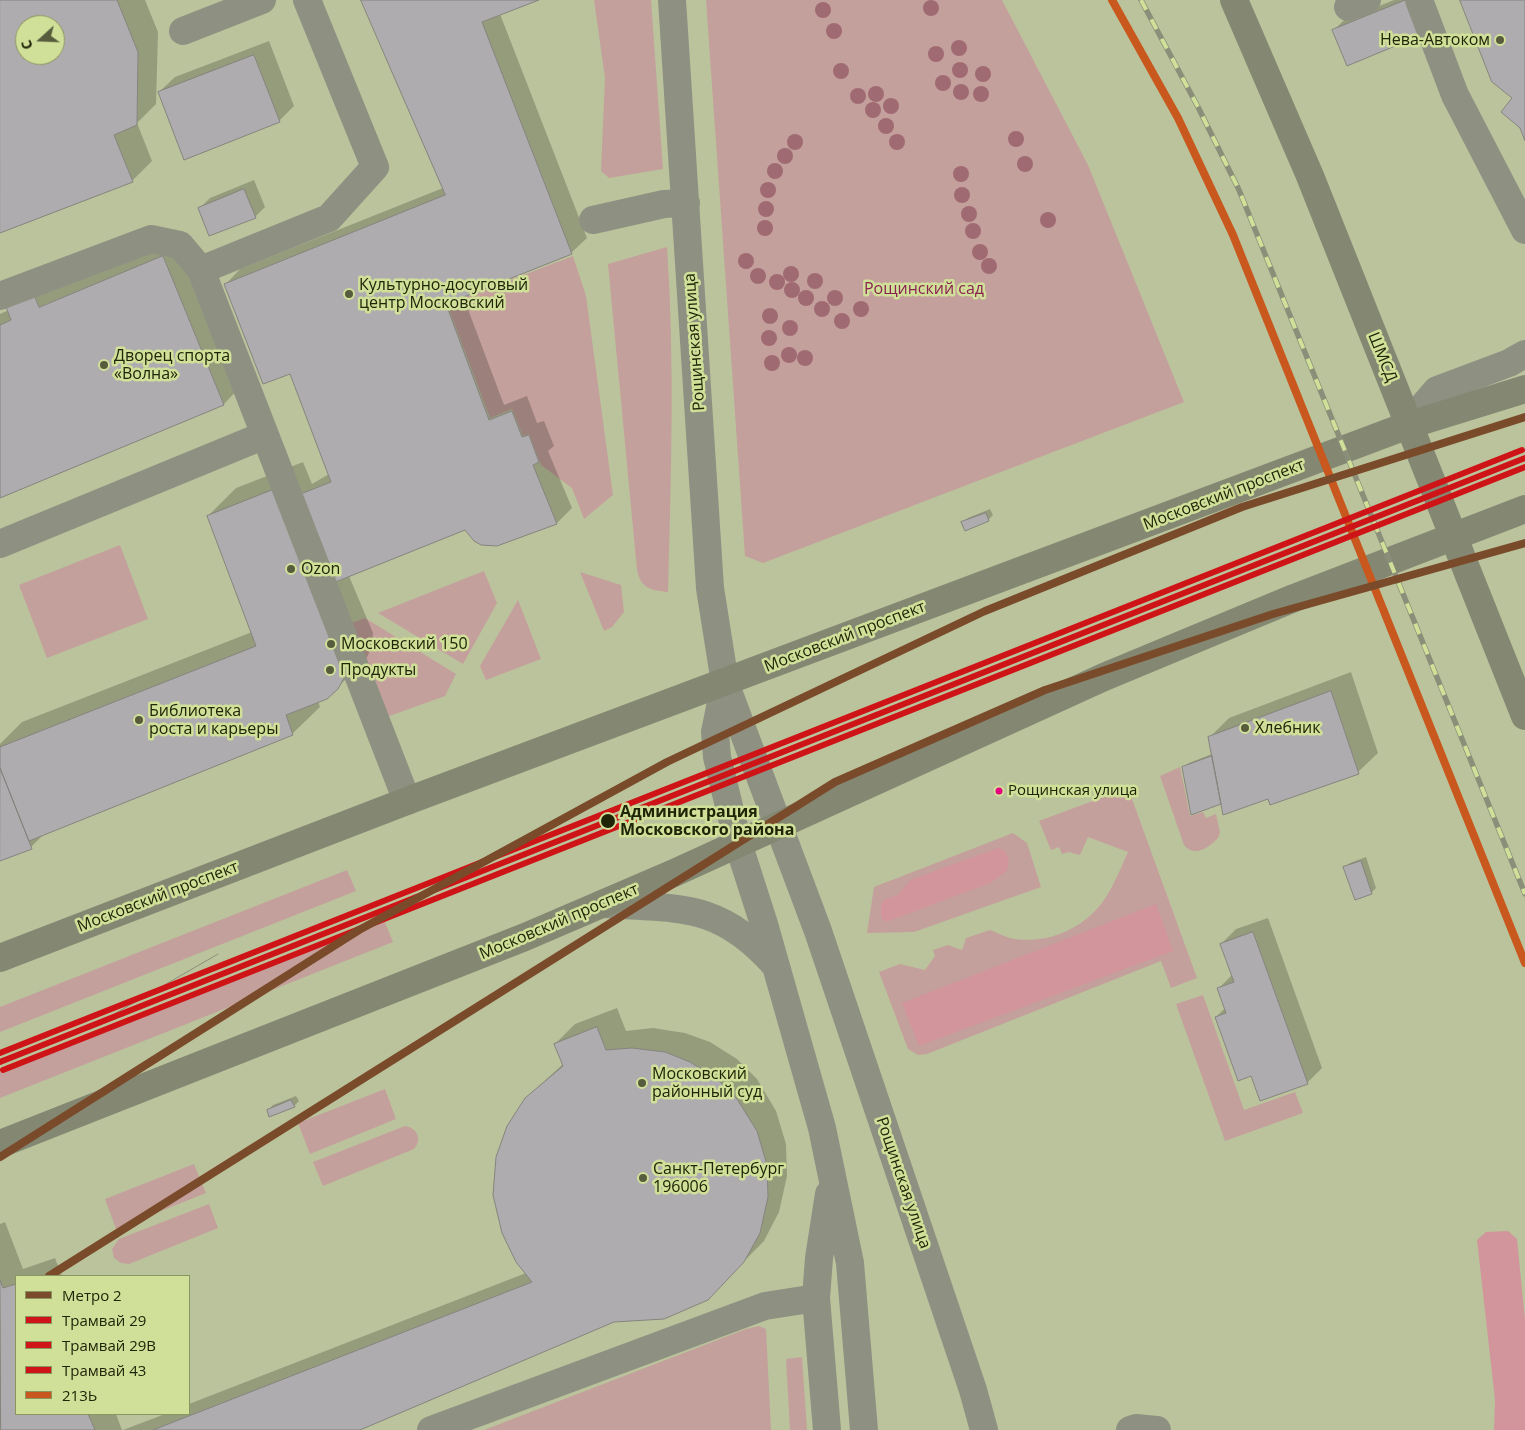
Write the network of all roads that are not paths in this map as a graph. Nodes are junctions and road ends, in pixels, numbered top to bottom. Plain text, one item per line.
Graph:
1 (262, 0) edge
2 (307, 0) edge
3 (672, 0) edge
4 (1234, 0) edge
5 (1249, 0) edge
6 (1419, 0) edge
7 (184, 31) dead end
8 (686, 203) junction
9 (594, 220) dead end
10 (1525, 230) edge
11 (201, 270) junction
12 (0, 296) edge
13 (1525, 354) edge
14 (1525, 389) edge
15 (1406, 426) junction
16 (265, 435) junction
17 (1525, 509) edge
18 (0, 544) edge
19 (724, 683) junction
20 (1525, 683) edge
21 (1525, 716) edge
22 (407, 801) junction
23 (778, 824) junction
24 (738, 843) junction
25 (603, 904) junction
26 (0, 958) edge
27 (777, 967) junction
28 (0, 1144) edge
29 (831, 1178) junction
30 (816, 1298) junction
31 (430, 1430) edge
32 (827, 1430) edge
33 (864, 1430) edge
34 (984, 1430) edge
35 (1130, 1430) edge
36 (1157, 1430) edge

1 - 7 street
2 - 11 street
3 - 8 street, Рощинская улица
4 - 21 main road, ШМСД, bridge
5 - 20 main road, ШМСД
6 - 10 street
8 - 9 street
8 - 19 street, Рощинская улица
11 - 12 street
11 - 16 street
13 - 15 street
14 - 15 main road, Московский проспект
15 - 19 main road, Московский проспект
16 - 18 street
16 - 22 street
17 - 23 main road, Московский проспект
19 - 22 main road, Московский проспект
19 - 23 street, Рощинская улица
19 - 24 street, Рощинская улица
22 - 26 main road, Московский проспект
23 - 24 main road, Московский проспект
23 - 34 street, Рощинская улица
24 - 25 main road, Московский проспект
24 - 27 street, Рощинская улица
25 - 27 street
25 - 28 main road, Московский проспект
27 - 29 street, Рощинская улица
29 - 30 street
29 - 33 street, Рощинская улица
30 - 31 street
30 - 32 street
35 - 36 street

